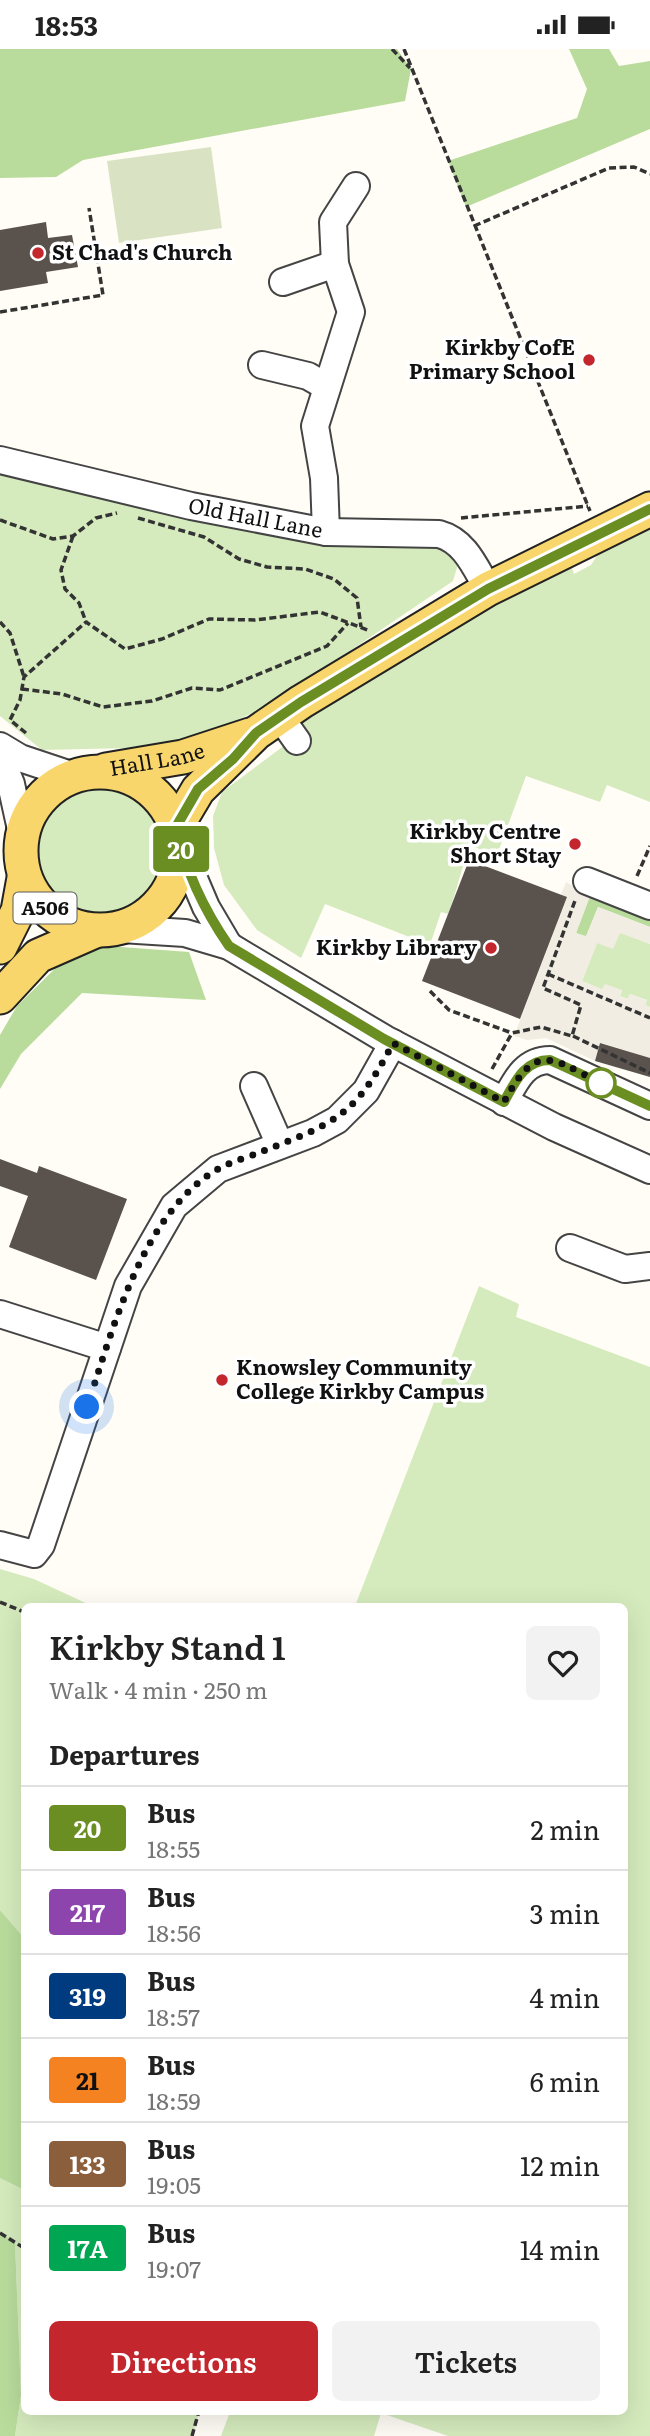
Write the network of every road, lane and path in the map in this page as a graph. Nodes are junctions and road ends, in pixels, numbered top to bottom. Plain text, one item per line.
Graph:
1 (392, 49) edge
2 (404, 49) edge
3 (411, 69) junction
4 (650, 174) edge
5 (355, 187) dead end
6 (89, 208) dead end
7 (474, 226) junction
8 (335, 264) junction
9 (283, 282) dead end
10 (0, 312) edge
11 (262, 365) dead end
12 (327, 387) junction
13 (0, 460) edge
14 (650, 509) edge
15 (120, 512) dead end
16 (133, 517) dead end
17 (451, 519) dead end
18 (594, 519) junction
19 (0, 520) edge
20 (326, 531) junction
21 (73, 536) junction
22 (488, 589) junction
23 (0, 622) edge
24 (86, 622) junction
25 (348, 623) junction
26 (361, 628) junction
27 (398, 642) junction
28 (24, 677) junction
29 (22, 689) junction
30 (278, 730) junction
31 (35, 741) dead end
32 (0, 746) edge
33 (0, 757) edge
34 (85, 774) junction
35 (22, 834) junction
36 (178, 836) junction
37 (650, 846) edge
38 (24, 878) junction
39 (583, 885) joint
40 (639, 902) edge
41 (108, 930) junction
42 (229, 946) junction
43 (0, 947) edge
44 (548, 974) junction
45 (430, 991) dead end
46 (0, 997) edge
47 (650, 1018) edge
48 (512, 1033) junction
49 (572, 1036) junction
50 (393, 1043) junction
51 (650, 1073) edge
52 (489, 1074) dead end
53 (254, 1086) dead end
54 (504, 1102) junction
55 (650, 1106) edge
56 (280, 1145) junction
57 (650, 1170) edge
58 (570, 1248) dead end
59 (650, 1266) edge
60 (0, 1314) edge
61 (107, 1347) junction
62 (0, 1545) edge
63 (0, 1602) edge
64 (21, 1611) edge
65 (0, 2233) edge
66 (21, 2246) edge
67 (197, 2415) edge
68 (192, 2436) edge

1 - 3 path
2 - 3 path
3 - 7 path
4 - 7 path
5 - 8 street
6 - 10 path
7 - 18 path
8 - 9 street
8 - 12 street
11 - 12 street
12 - 20 street
13 - 20 street, Old Hall Lane
14 - 18 main road, Hall Lane / A506
15 - 21 path
16 - 26 path
17 - 18 path
18 - 22 main road, Hall Lane / A506
19 - 21 path
20 - 22 street, Old Hall Lane
21 - 24 path
22 - 27 main road, Hall Lane / A506
23 - 28 path
24 - 25 path
24 - 28 path
25 - 26 path
25 - 29 path
26 - 27 path
27 - 30 main road, Hall Lane / A506
28 - 29 path
29 - 31 path
30 - 34 main road, Hall Lane / A506
30 - 36 main road, Hall Lane / A506
32 - 34 street
33 - 35 street
34 - 35 main road, A506
34 - 36 main road
35 - 38 main road, A506
36 - 41 main road, A506
36 - 42 street
37 - 40 path
38 - 41 main road, A506
38 - 43 main road, A506
39 - 40 street
39 - 44 path
41 - 42 street
41 - 46 main road, A506
42 - 50 street
44 - 47 path
44 - 49 path
45 - 48 path
48 - 49 path
48 - 52 path
49 - 51 path
50 - 54 street
50 - 56 street
53 - 56 street
54 - 55 street
54 - 57 street
56 - 61 street
58 - 59 street
60 - 61 street
61 - 62 street
63 - 64 path
65 - 66 path
67 - 68 path

